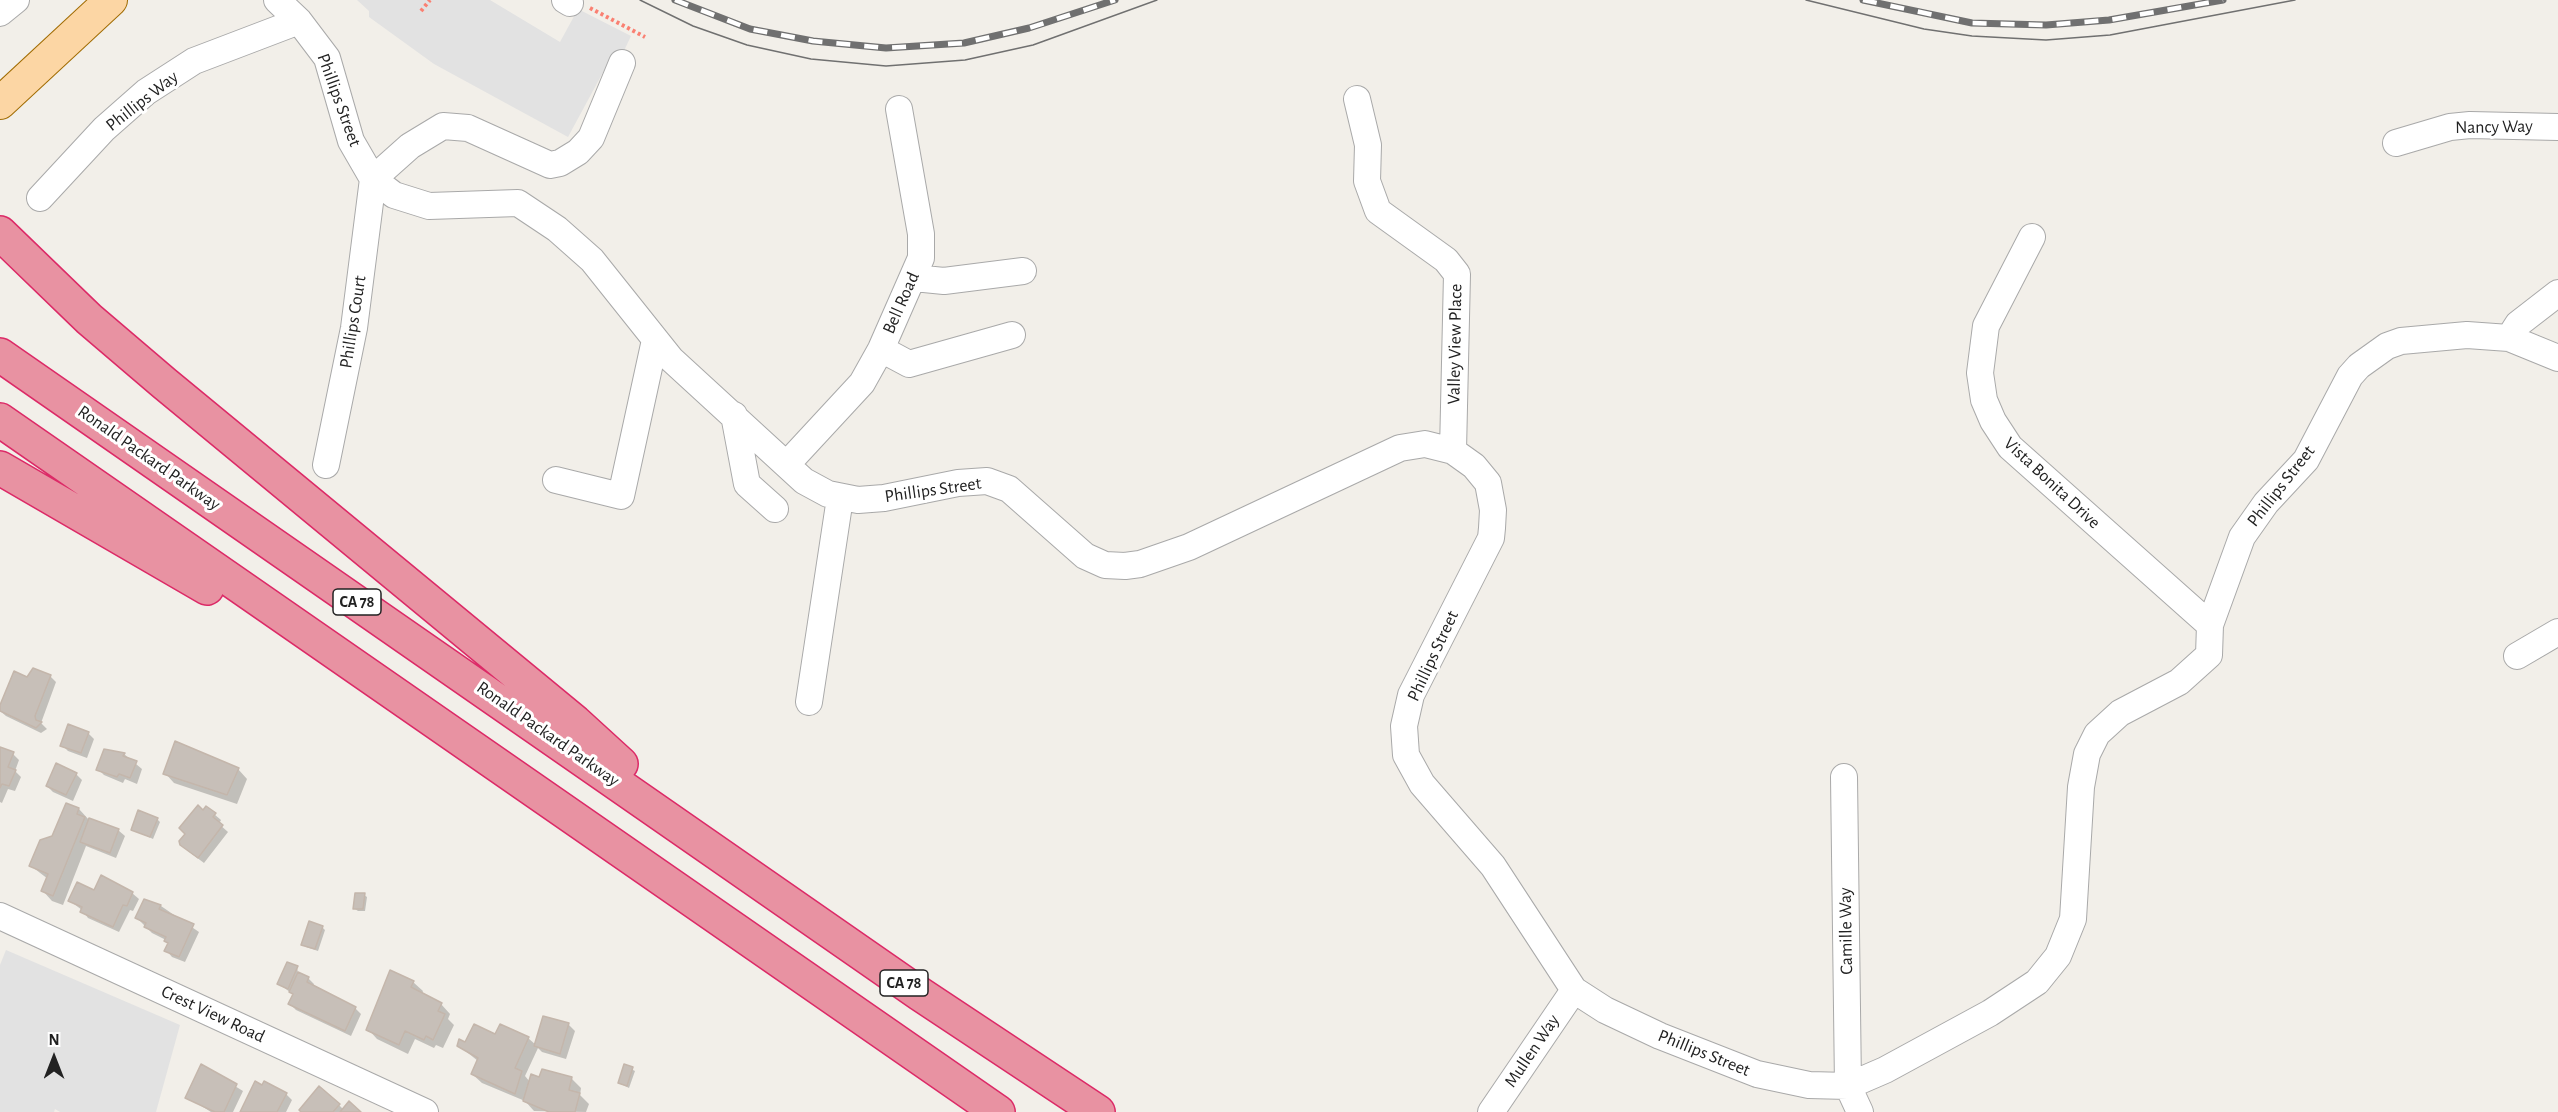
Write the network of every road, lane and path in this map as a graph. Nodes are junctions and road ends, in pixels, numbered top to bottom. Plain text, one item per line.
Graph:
1 (16, 0) edge
2 (111, 0) edge
3 (277, 0) edge
4 (430, 0) edge
5 (568, 2) edge
6 (421, 11) dead end
7 (0, 13) edge
8 (299, 21) junction
9 (645, 37) dead end
10 (622, 63) dead end
11 (1357, 99) dead end
12 (0, 103) edge
13 (899, 109) dead end
14 (2558, 128) edge
15 (2396, 143) dead end
16 (373, 179) junction
17 (39, 198) dead end
18 (0, 233) edge
19 (2032, 237) dead end
20 (1023, 271) dead end
21 (914, 278) junction
22 (2558, 293) edge
23 (1012, 335) dead end
24 (2509, 338) junction
25 (655, 340) junction
26 (881, 349) junction
27 (0, 355) edge
28 (2558, 358) edge
29 (734, 415) junction
30 (0, 420) edge
31 (1453, 451) junction
32 (787, 464) junction
33 (326, 465) dead end
34 (0, 468) edge
35 (556, 480) dead end
36 (840, 498) junction
37 (775, 509) dead end
38 (2210, 625) junction
39 (2558, 633) edge
40 (2517, 656) dead end
41 (809, 702) dead end
42 (413, 708) junction
43 (1844, 777) dead end
44 (713, 848) junction
45 (0, 916) edge
46 (1574, 990) junction
47 (1848, 1086) junction
48 (425, 1112) edge
49 (998, 1112) edge
50 (1098, 1112) edge
51 (1491, 1112) edge
52 (1860, 1112) edge

1 - 7 street
2 - 12 main road
3 - 8 street, Phillips Street
4 - 6 path
5 - 9 path
8 - 16 street, Phillips Street
8 - 17 street, Phillips Way
10 - 16 street
11 - 31 street, Valley View Place
13 - 21 street, Bell Road
14 - 15 street, Nancy Way
16 - 25 street, Phillips Street
16 - 33 street, Phillips Court
18 - 44 highway
19 - 38 street, Vista Bonita Drive
20 - 21 street
21 - 26 street, Bell Road
22 - 24 street
23 - 26 street
24 - 28 street, Phillips Street
24 - 38 street, Phillips Street
25 - 29 street, Phillips Street
25 - 35 street
26 - 32 street, Bell Road
27 - 44 highway, Ronald Packard Parkway / CA 78
29 - 32 street, Phillips Street
29 - 37 street
30 - 42 highway
31 - 36 street, Phillips Street
31 - 46 street, Phillips Street
32 - 36 street, Phillips Street
34 - 42 highway
36 - 41 street
38 - 47 street, Phillips Street
39 - 40 street
42 - 49 highway
43 - 47 street, Camille Way
44 - 50 highway, Ronald Packard Parkway / CA 78
45 - 48 street, Crest View Road
46 - 47 street, Phillips Street
46 - 51 street, Mullen Way
47 - 52 street

